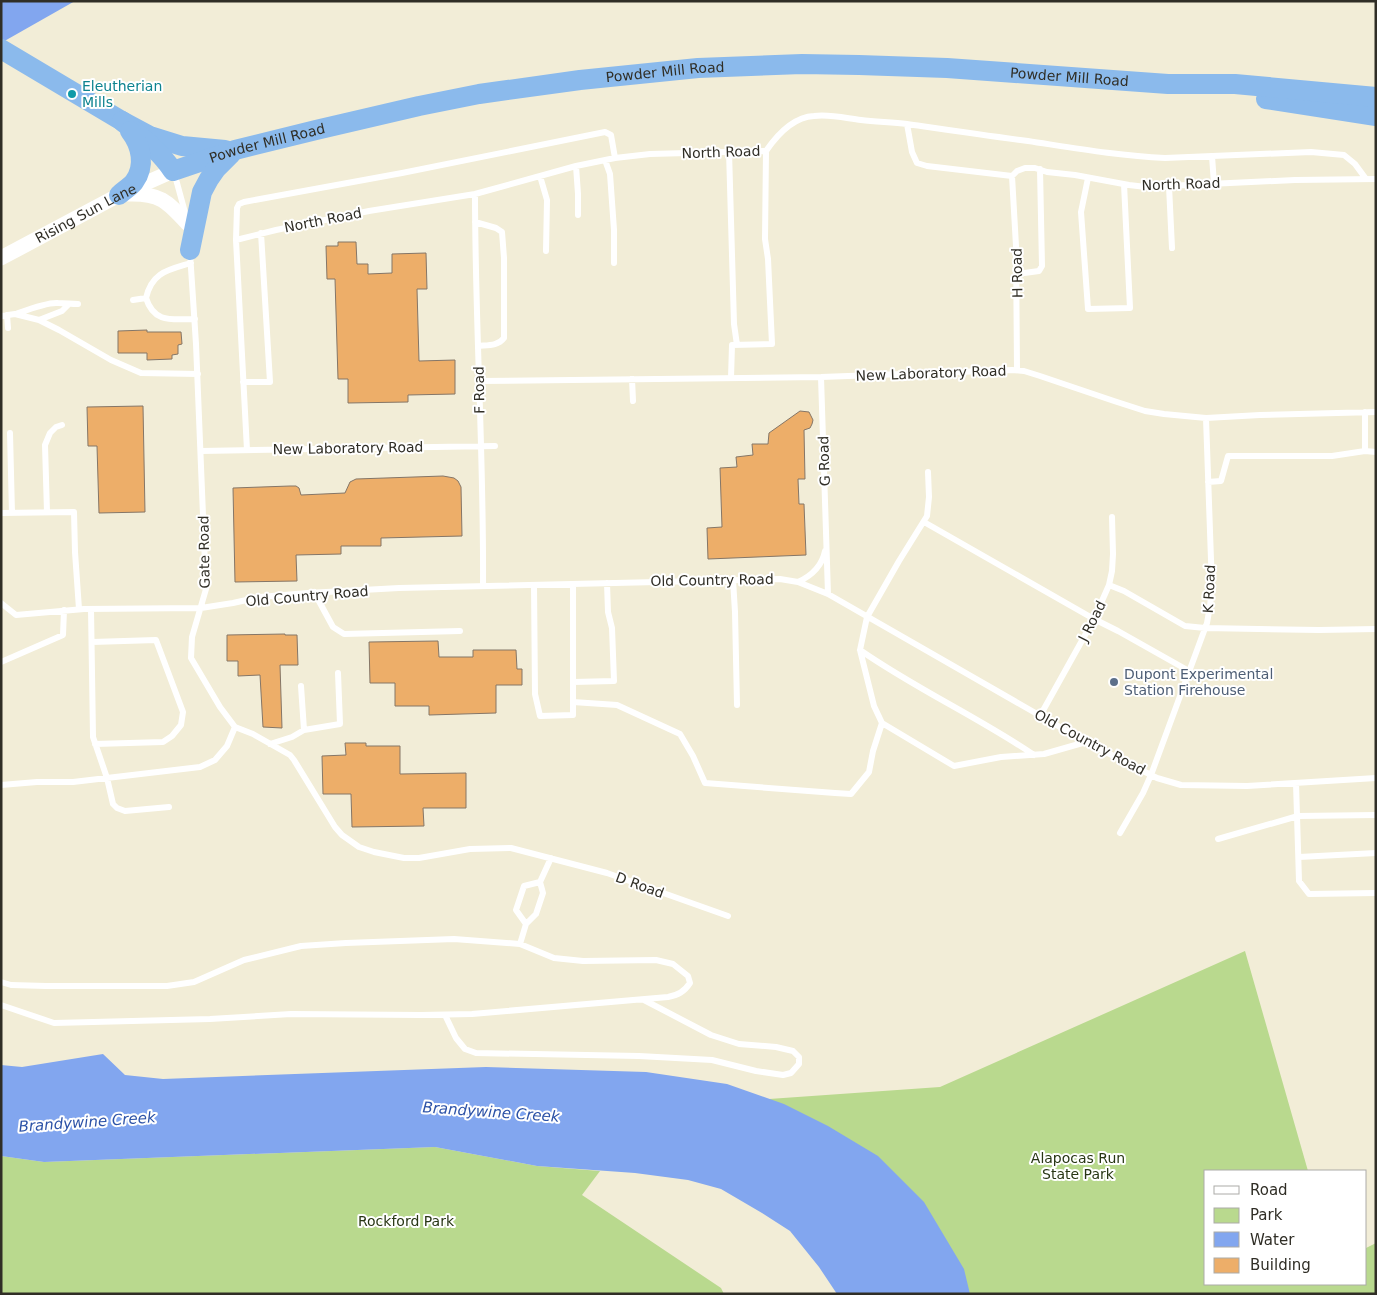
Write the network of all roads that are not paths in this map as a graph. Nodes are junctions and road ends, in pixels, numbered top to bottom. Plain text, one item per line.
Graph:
1 (1, 49) edge
2 (1168, 84) junction
3 (1376, 97) edge
4 (1376, 116) edge
5 (122, 121) junction
6 (907, 124) junction
7 (234, 150) junction
8 (730, 151) junction
9 (766, 151) junction
10 (1212, 156) junction
11 (615, 158) junction
12 (605, 160) junction
13 (576, 166) junction
14 (1040, 170) junction
15 (174, 171) junction
16 (540, 176) junction
17 (1012, 176) junction
18 (1088, 178) junction
19 (1366, 179) junction
20 (1376, 179) edge
21 (1124, 184) junction
22 (1214, 184) junction
23 (1169, 186) junction
24 (475, 194) junction
25 (119, 195) junction
26 (578, 215) dead end
27 (476, 222) junction
28 (188, 224) junction
29 (261, 233) junction
30 (236, 240) junction
31 (1172, 248) dead end
32 (546, 251) dead end
33 (191, 256) junction
34 (1, 258) edge
35 (614, 263) dead end
36 (1017, 274) junction
37 (146, 298) junction
38 (133, 300) dead end
39 (69, 304) junction
40 (78, 304) dead end
41 (15, 314) junction
42 (4, 316) edge
43 (195, 319) junction
44 (39, 320) junction
45 (8, 328) dead end
46 (737, 345) junction
47 (478, 346) junction
48 (1017, 370) junction
49 (198, 374) junction
50 (821, 377) junction
51 (731, 378) junction
52 (632, 379) junction
53 (479, 381) junction
54 (243, 382) junction
55 (633, 401) dead end
56 (1365, 412) junction
57 (1376, 412) edge
58 (1206, 418) junction
59 (62, 425) dead end
60 (10, 433) dead end
61 (480, 446) junction
62 (495, 446) dead end
63 (247, 450) junction
64 (1364, 450) junction
65 (201, 451) junction
66 (1376, 452) edge
67 (928, 472) dead end
68 (1208, 482) junction
69 (47, 512) junction
70 (12, 513) junction
71 (1, 514) edge
72 (1112, 517) dead end
73 (924, 522) junction
74 (826, 545) junction
75 (733, 580) junction
76 (798, 582) junction
77 (607, 583) junction
78 (573, 584) junction
79 (534, 585) junction
80 (1109, 585) junction
81 (483, 586) junction
82 (314, 592) junction
83 (828, 594) junction
84 (1, 603) edge
85 (201, 608) junction
86 (79, 609) junction
87 (91, 609) junction
88 (64, 610) junction
89 (867, 617) junction
90 (1094, 619) junction
91 (1205, 628) junction
92 (1376, 629) edge
93 (460, 631) dead end
94 (92, 642) junction
95 (860, 650) junction
96 (1, 662) edge
97 (1189, 670) junction
98 (338, 673) dead end
99 (572, 682) junction
100 (301, 686) dead end
101 (573, 702) junction
102 (737, 705) dead end
103 (1040, 716) junction
104 (882, 722) junction
105 (235, 727) junction
106 (304, 730) junction
107 (1086, 742) junction
108 (95, 744) junction
109 (270, 744) junction
110 (1034, 755) junction
111 (1151, 775) junction
112 (107, 778) junction
113 (1376, 778) edge
114 (1296, 783) junction
115 (1, 785) edge
116 (169, 807) dead end
117 (1376, 815) edge
118 (1298, 816) junction
119 (1120, 833) dead end
120 (1218, 840) dead end
121 (1376, 854) edge
122 (1299, 857) junction
123 (551, 858) junction
124 (540, 882) junction
125 (1376, 893) edge
126 (728, 916) dead end
127 (526, 924) junction
128 (520, 944) junction
129 (1, 982) edge
130 (643, 1000) junction
131 (1, 1005) edge
132 (445, 1015) junction

1 - 5 highway
2 - 3 highway, Powder Mill Road
2 - 4 highway, Powder Mill Road
2 - 7 highway, Powder Mill Road
5 - 7 highway
5 - 15 highway
5 - 25 highway
6 - 9 lane, North Road
6 - 10 lane
6 - 17 lane, North Road
7 - 15 highway, Powder Mill Road
7 - 33 highway
8 - 9 lane, North Road
8 - 11 lane, North Road
8 - 46 lane
9 - 46 lane
10 - 19 lane
10 - 22 lane
11 - 12 lane, North Road
11 - 30 lane
12 - 13 lane, North Road
12 - 35 lane
13 - 16 lane, North Road
13 - 26 lane
14 - 17 lane, North Road
14 - 18 lane, North Road
14 - 36 lane
15 - 25 street, Rising Sun Lane
15 - 28 lane, Gate Road
16 - 24 lane, North Road
16 - 32 lane
17 - 36 lane, H Road
18 - 21 lane, North Road
18 - 21 lane
19 - 20 lane, North Road
19 - 22 lane, North Road
21 - 23 lane, North Road
22 - 23 lane, North Road
23 - 31 lane
24 - 27 lane, F Road
24 - 29 lane, North Road
25 - 28 street
25 - 34 street, Rising Sun Lane
27 - 47 lane, F Road
27 - 47 lane
28 - 33 lane, Gate Road
29 - 30 lane, North Road
29 - 54 lane
30 - 54 lane
33 - 37 lane
33 - 43 lane, Gate Road
36 - 48 lane, H Road
37 - 38 lane
37 - 43 lane
39 - 40 lane
39 - 41 lane
39 - 44 lane
41 - 42 lane
41 - 44 lane
42 - 45 lane
43 - 49 lane, Gate Road
44 - 49 lane
46 - 51 lane
47 - 53 lane, F Road
48 - 50 lane, New Laboratory Road
48 - 58 lane, New Laboratory Road
49 - 65 lane, Gate Road
50 - 51 lane, New Laboratory Road
50 - 74 lane, G Road
51 - 52 lane, New Laboratory Road
52 - 53 lane, New Laboratory Road
52 - 55 lane
53 - 61 lane, F Road
54 - 63 lane
56 - 57 lane, New Laboratory Road
56 - 58 lane, New Laboratory Road
56 - 64 lane
58 - 68 lane, K Road
59 - 69 lane
60 - 70 lane
61 - 62 lane, New Laboratory Road
61 - 63 lane, New Laboratory Road
61 - 81 lane, F Road
63 - 65 lane, New Laboratory Road
64 - 66 lane
64 - 68 lane
65 - 85 lane, Gate Road
67 - 73 lane
68 - 91 lane, K Road
69 - 70 lane
69 - 86 lane
70 - 71 lane
72 - 80 lane, J Road
73 - 89 lane
73 - 90 lane
74 - 76 lane
74 - 83 lane, G Road
75 - 76 lane, Old Country Road
75 - 77 lane, Old Country Road
75 - 102 lane
76 - 83 lane, Old Country Road
77 - 78 lane, Old Country Road
77 - 99 lane
78 - 79 lane, Old Country Road
78 - 99 lane
79 - 81 lane, Old Country Road
79 - 101 lane
80 - 90 lane, J Road
80 - 91 lane
81 - 82 lane, Old Country Road
82 - 85 lane, Old Country Road
82 - 93 lane
83 - 89 lane, Old Country Road
84 - 88 lane, Old Country Road
85 - 87 lane, Old Country Road
85 - 105 lane, Gate Road
86 - 87 lane, Old Country Road
86 - 88 lane, Old Country Road
87 - 94 lane
88 - 96 lane
89 - 95 lane
89 - 103 lane, Old Country Road
90 - 97 lane
90 - 103 lane, J Road
91 - 92 lane
91 - 97 lane, K Road
94 - 108 lane
94 - 108 lane
95 - 104 lane
95 - 110 lane
97 - 111 lane, K Road
98 - 106 lane
99 - 101 lane
100 - 106 lane
101 - 104 lane
103 - 107 lane, Old Country Road
104 - 110 lane
105 - 109 lane, Gate Road
105 - 112 lane
106 - 109 lane
107 - 110 lane
107 - 111 lane, Old Country Road
108 - 112 lane
109 - 123 lane, Gate Road
111 - 114 lane, Old Country Road
111 - 119 lane, K Road
112 - 115 lane
112 - 116 lane
113 - 114 lane, Old Country Road
114 - 118 lane
117 - 118 lane
118 - 120 lane
118 - 122 lane
121 - 122 lane
122 - 125 lane
123 - 124 lane
123 - 126 lane, D Road
124 - 127 lane
124 - 127 lane
127 - 128 lane
128 - 129 lane
128 - 130 lane
130 - 132 lane
130 - 132 lane
131 - 132 lane

